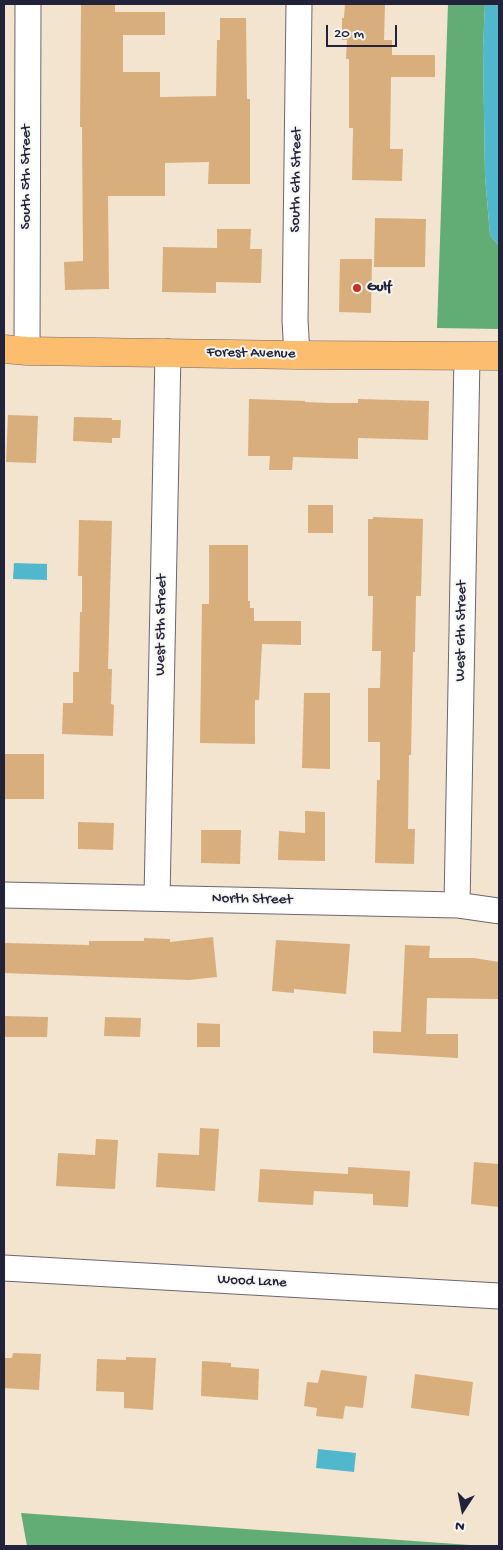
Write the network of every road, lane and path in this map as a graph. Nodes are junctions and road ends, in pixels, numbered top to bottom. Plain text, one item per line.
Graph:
1 (28, 4) edge
2 (299, 4) edge
3 (15, 350) edge
4 (168, 352) junction
5 (296, 355) junction
6 (467, 356) junction
7 (499, 356) edge
8 (4, 895) edge
9 (157, 898) junction
10 (457, 905) junction
11 (499, 911) edge
12 (4, 1268) edge
13 (499, 1296) edge

1 - 3 street, South 5th Street
2 - 5 street, South 6th Street
3 - 4 main road, Forest Avenue
4 - 5 main road, Forest Avenue
4 - 9 street, West 5th Street
5 - 6 main road, Forest Avenue
6 - 7 main road, Forest Avenue
6 - 10 street, West 6th Street
8 - 9 street, North Street
9 - 10 street, North Street
10 - 11 street, North Street
12 - 13 street, Wood Lane

